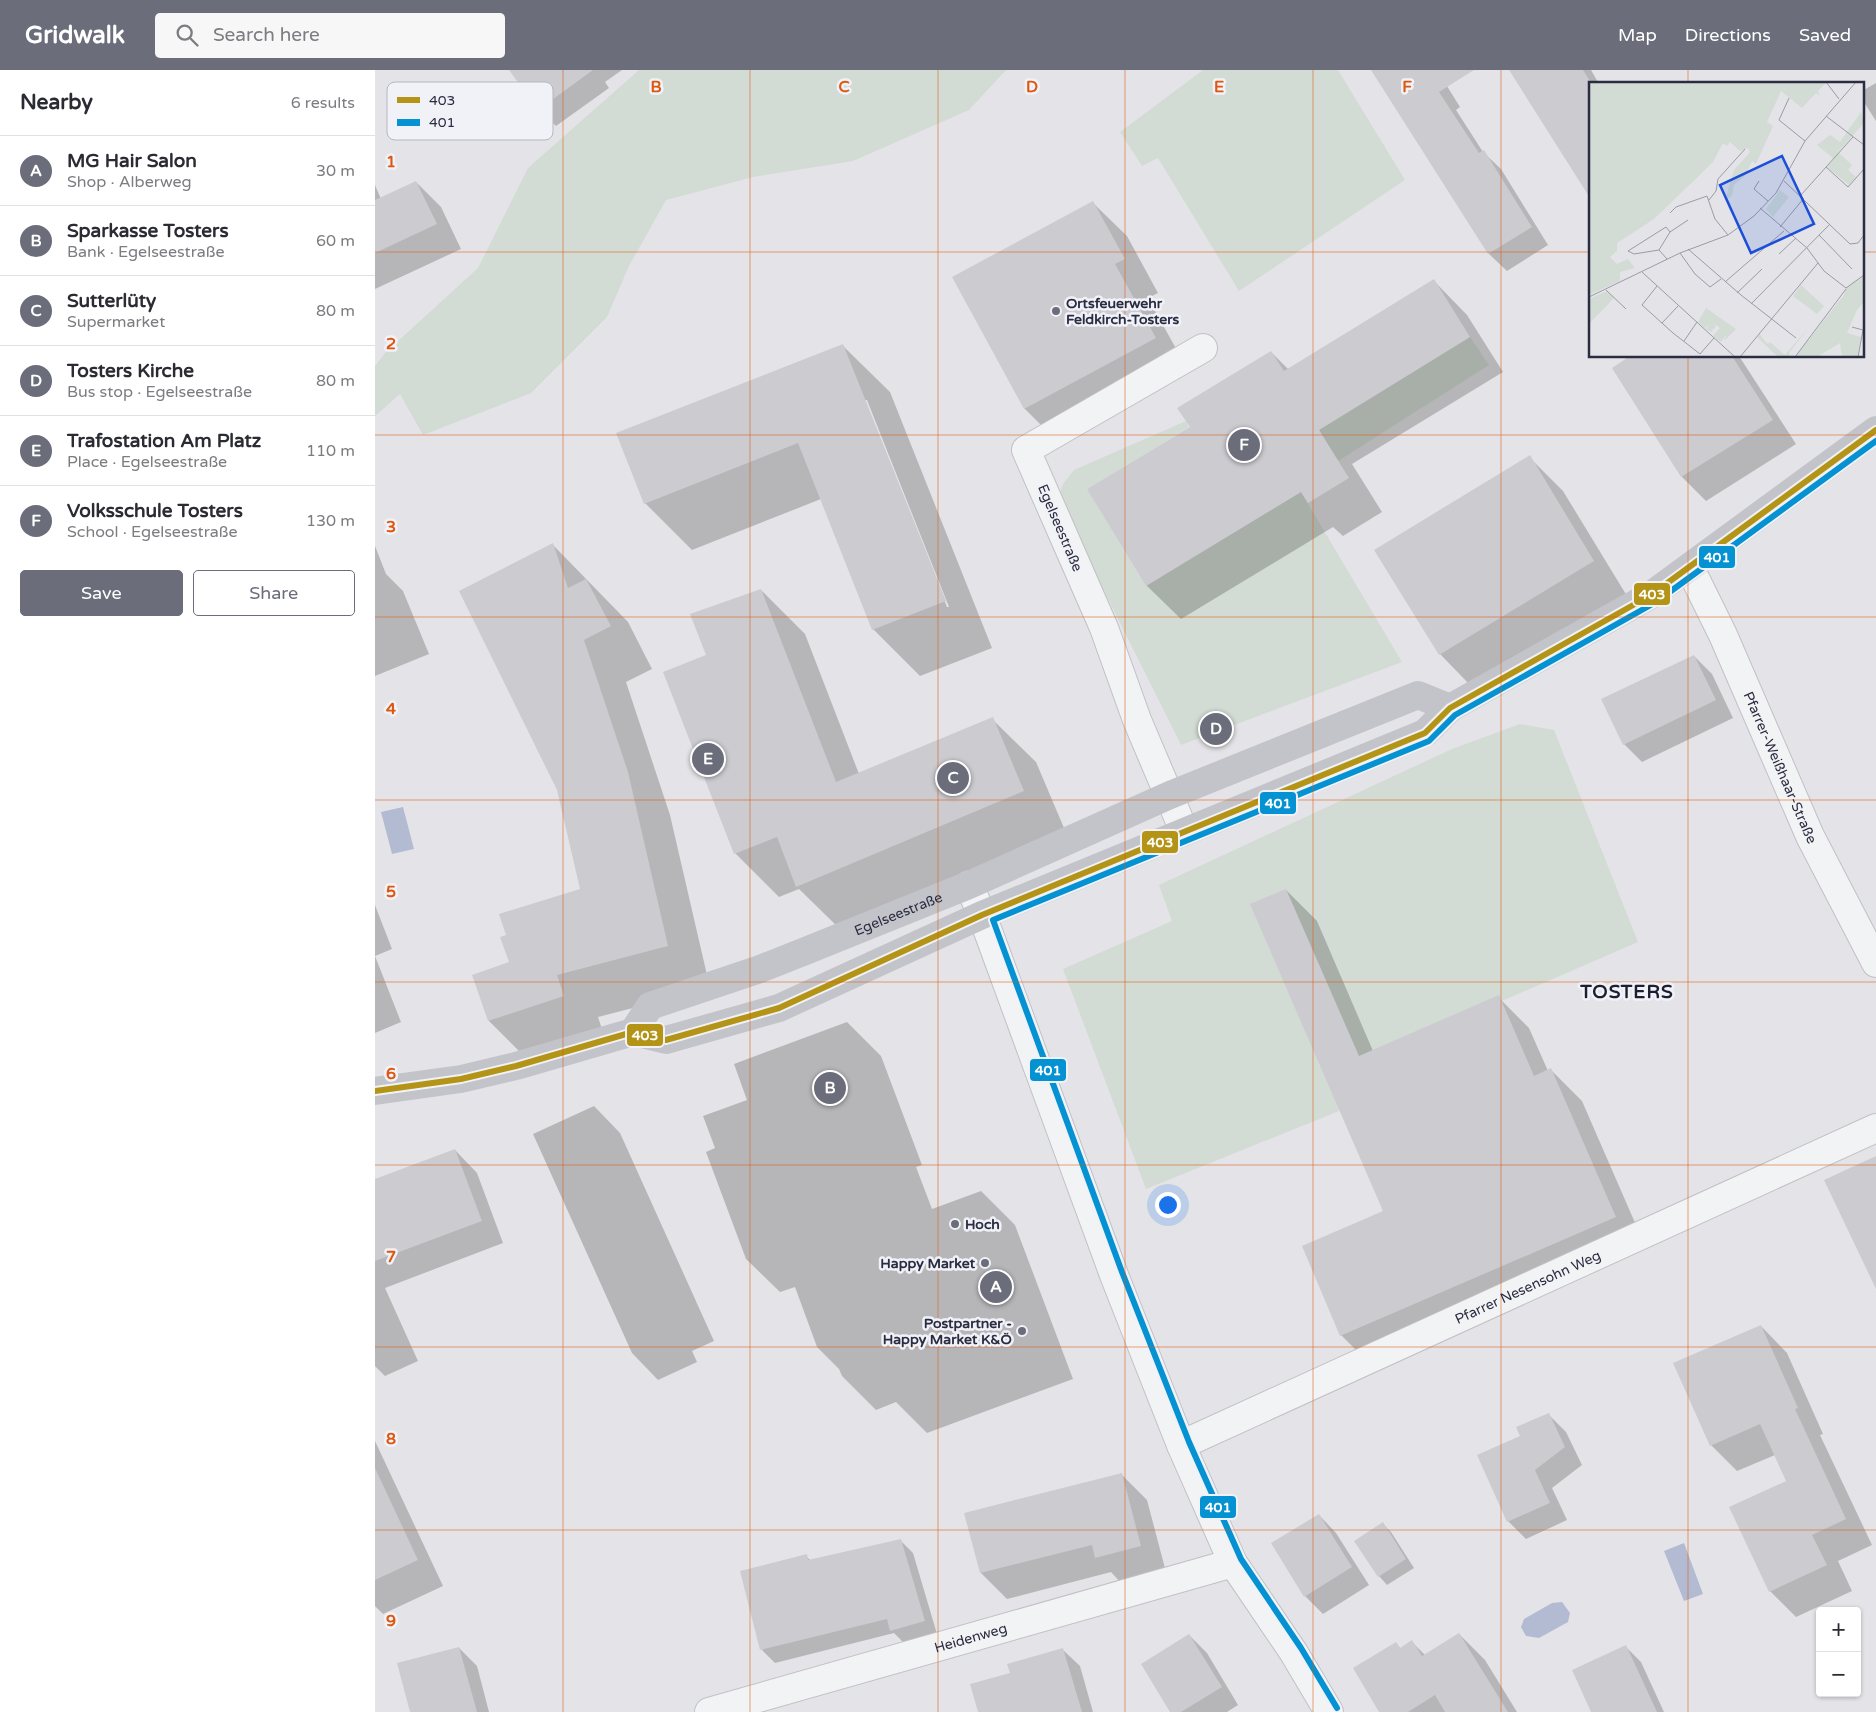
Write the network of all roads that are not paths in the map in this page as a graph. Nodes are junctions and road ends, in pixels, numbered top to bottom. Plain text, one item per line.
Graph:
1 (1203, 348) dead end
2 (1876, 430) edge
3 (1690, 568) junction
4 (1450, 708) junction
5 (1170, 795) junction
6 (1184, 831) junction
7 (969, 885) junction
8 (982, 915) junction
9 (1876, 963) edge
10 (633, 1032) junction
11 (375, 1091) edge
12 (1876, 1128) edge
13 (1181, 1445) junction
14 (1233, 1563) junction
15 (709, 1712) edge
16 (1329, 1712) edge

1 - 5 street, Egelseestraße
2 - 3 main road
3 - 4 main road
3 - 9 street, Pfarrer-Weißhaar-Straße
4 - 5 main road, Egelseestraße
4 - 6 main road
5 - 6 street, Egelseestraße
5 - 7 main road, Egelseestraße
6 - 8 main road
7 - 8 street
7 - 10 main road, Egelseestraße
8 - 10 main road
8 - 13 street
10 - 11 main road
12 - 13 street, Pfarrer Nesensohn Weg
13 - 14 street
14 - 15 street, Heidenweg
14 - 16 street

